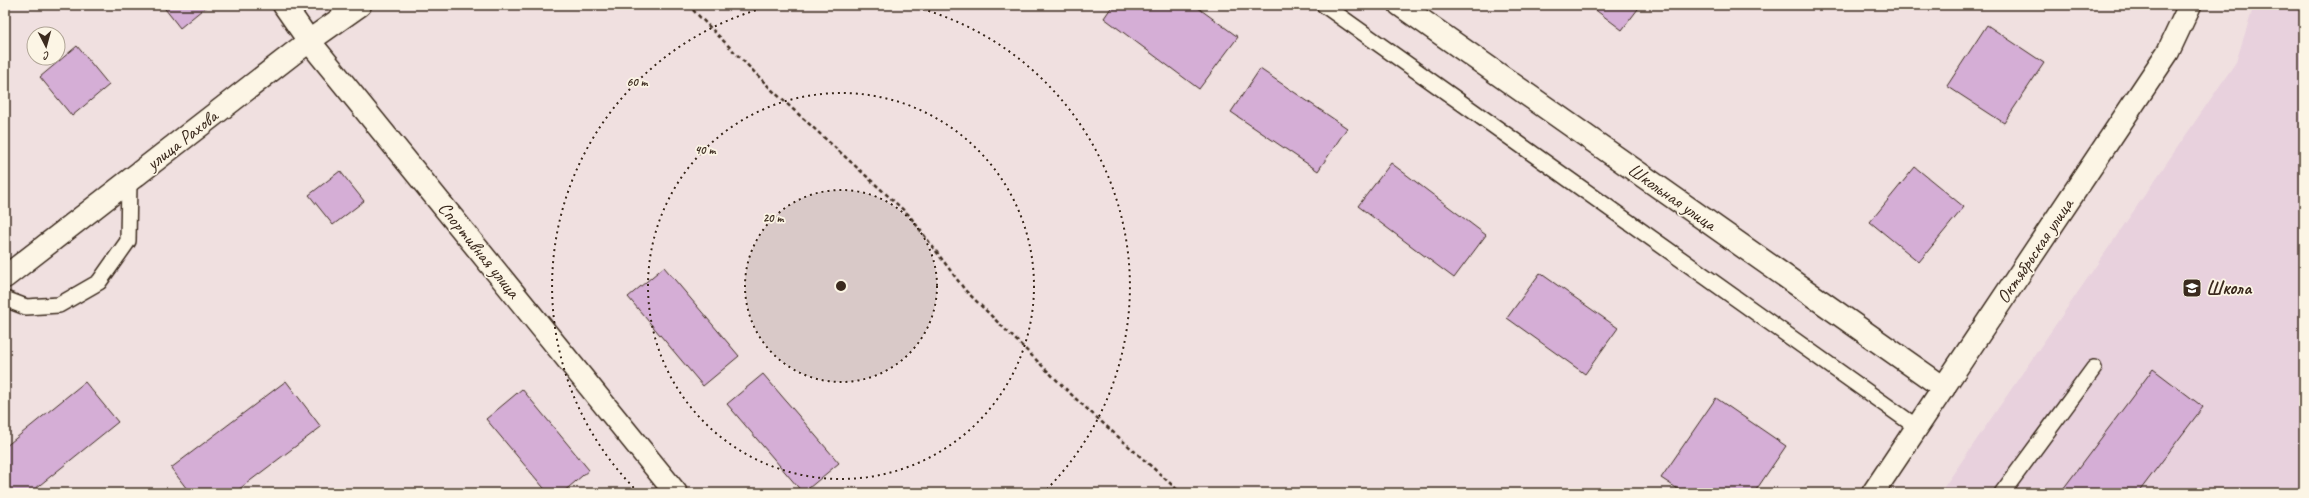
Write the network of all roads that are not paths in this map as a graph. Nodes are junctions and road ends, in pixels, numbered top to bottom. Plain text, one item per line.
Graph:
1 (284, 5) edge
2 (360, 5) edge
3 (1324, 5) edge
4 (1400, 5) edge
5 (2190, 5) edge
6 (309, 41) junction
7 (129, 181) junction
8 (5, 277) edge
9 (5, 299) edge
10 (2094, 368) dead end
11 (1944, 388) junction
12 (1918, 428) junction
13 (676, 493) edge
14 (1873, 493) edge
15 (2002, 493) edge

1 - 6 street, Спортивная улица
2 - 6 street, улица Рахова
3 - 12 lane
4 - 11 street, Школьная улица
5 - 11 street, Октябрьская улица
6 - 7 street, улица Рахова
6 - 13 street, Спортивная улица
7 - 8 street, улица Рахова
7 - 9 lane
10 - 15 lane
11 - 12 street, Октябрьская улица
12 - 14 street, Октябрьская улица

